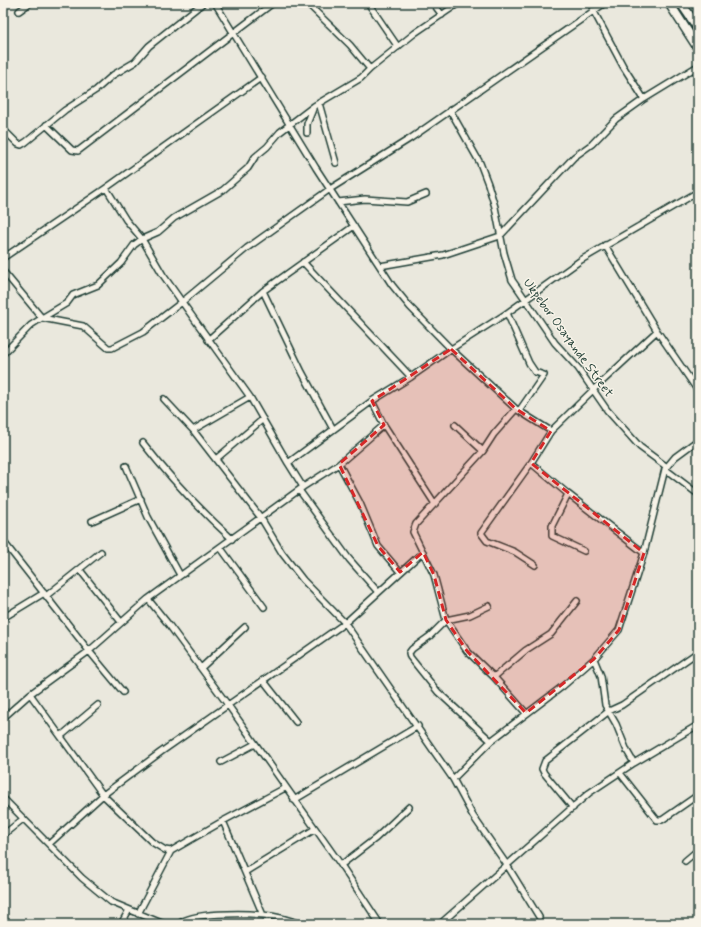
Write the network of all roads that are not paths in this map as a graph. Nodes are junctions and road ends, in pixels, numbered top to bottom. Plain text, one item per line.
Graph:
1 (30, 3) edge
2 (203, 3) edge
3 (216, 3) edge
4 (273, 3) edge
5 (307, 3) edge
6 (368, 3) edge
7 (433, 3) edge
8 (459, 3) edge
9 (605, 3) edge
10 (669, 3) edge
11 (681, 3) edge
12 (593, 10) junction
13 (19, 11) dead end
14 (442, 15) junction
15 (698, 28) edge
16 (233, 32) junction
17 (398, 47) junction
18 (698, 48) edge
19 (698, 66) edge
20 (370, 69) junction
21 (262, 77) junction
22 (644, 99) junction
23 (319, 103) junction
24 (314, 106) junction
25 (450, 110) junction
26 (46, 125) junction
27 (291, 126) junction
28 (3, 129) edge
29 (307, 133) dead end
30 (336, 163) dead end
31 (106, 188) junction
32 (330, 189) junction
33 (698, 192) edge
34 (426, 194) dead end
35 (338, 202) junction
36 (354, 226) junction
37 (500, 236) junction
38 (142, 239) junction
39 (605, 245) junction
40 (3, 258) edge
41 (303, 262) junction
42 (380, 266) junction
43 (3, 271) edge
44 (263, 291) junction
45 (526, 299) junction
46 (182, 302) junction
47 (507, 313) junction
48 (42, 318) junction
49 (657, 331) junction
50 (208, 340) junction
51 (450, 349) junction
52 (3, 354) edge
53 (411, 377) junction
54 (593, 390) junction
55 (698, 391) edge
56 (250, 397) junction
57 (164, 399) dead end
58 (372, 401) junction
59 (518, 410) junction
60 (263, 419) junction
61 (384, 425) junction
62 (455, 425) dead end
63 (333, 429) junction
64 (193, 430) junction
65 (551, 431) junction
66 (698, 440) edge
67 (143, 443) dead end
68 (483, 451) junction
69 (216, 459) junction
70 (288, 463) junction
71 (531, 463) junction
72 (339, 464) junction
73 (126, 466) dead end
74 (666, 468) junction
75 (301, 489) junction
76 (568, 494) junction
77 (698, 494) edge
78 (141, 499) junction
79 (435, 504) junction
80 (261, 518) junction
81 (92, 521) dead end
82 (232, 539) junction
83 (3, 541) edge
84 (220, 547) junction
85 (584, 551) dead end
86 (101, 552) dead end
87 (423, 552) junction
88 (644, 553) junction
89 (534, 565) dead end
90 (80, 570) junction
91 (400, 572) junction
92 (180, 575) junction
93 (378, 592) junction
94 (45, 595) junction
95 (148, 599) junction
96 (577, 601) dead end
97 (489, 606) dead end
98 (264, 607) dead end
99 (3, 618) edge
100 (446, 620) junction
101 (122, 622) junction
102 (345, 622) junction
103 (245, 627) dead end
104 (89, 651) junction
105 (698, 652) edge
106 (594, 659) junction
107 (201, 668) junction
108 (494, 677) junction
109 (263, 680) junction
110 (123, 692) dead end
111 (30, 694) junction
112 (98, 705) dead end
113 (228, 705) junction
114 (609, 710) junction
115 (526, 713) junction
116 (3, 718) edge
117 (296, 722) dead end
118 (698, 725) edge
119 (418, 726) junction
120 (61, 736) junction
121 (491, 741) junction
122 (255, 744) junction
123 (221, 762) dead end
124 (634, 763) junction
125 (620, 773) junction
126 (453, 779) junction
127 (285, 788) junction
128 (698, 795) edge
129 (103, 796) junction
130 (3, 798) edge
131 (294, 800) junction
132 (409, 807) dead end
133 (574, 808) junction
134 (23, 819) junction
135 (223, 820) junction
136 (315, 829) junction
137 (3, 835) edge
138 (49, 844) junction
139 (698, 850) edge
140 (171, 851) junction
141 (685, 861) dead end
142 (341, 865) junction
143 (507, 865) junction
144 (245, 872) junction
145 (129, 910) junction
146 (138, 914) junction
147 (263, 915) junction
148 (539, 917) dead end
149 (121, 924) edge
150 (164, 924) edge
151 (179, 924) edge
152 (299, 924) edge
153 (380, 924) edge
154 (441, 924) edge

1 - 13 street
2 - 26 street
3 - 16 street
4 - 16 street
5 - 20 street
6 - 17 street
7 - 14 street
8 - 14 street
9 - 12 street
10 - 18 highway
11 - 15 highway
12 - 22 street
12 - 25 street
14 - 17 street
16 - 21 street
16 - 26 street
17 - 20 street
19 - 22 street
20 - 23 street
21 - 27 street
21 - 31 street
22 - 37 street
23 - 24 street
23 - 30 street
24 - 27 street
24 - 29 street
25 - 32 street
25 - 37 street, Ukpebor Osayande Street
26 - 28 street
27 - 32 street
27 - 38 street
31 - 38 street
31 - 40 street
32 - 35 street
32 - 46 street
33 - 39 street
34 - 35 street
35 - 36 street
36 - 41 street
36 - 42 street
37 - 42 street
37 - 45 street, Ukpebor Osayande Street
38 - 46 street
38 - 48 street
39 - 45 street
39 - 49 street
41 - 44 street
41 - 53 street
42 - 51 street
43 - 48 street
44 - 50 street
44 - 63 street
45 - 47 street
45 - 54 street, Ukpebor Osayande Street
46 - 48 street
46 - 50 street
47 - 51 street
47 - 59 street
48 - 52 street
49 - 54 street
49 - 55 street
50 - 56 street
51 - 53 street
51 - 59 street
53 - 58 street
54 - 65 street
54 - 74 street, Ukpebor Osayande Street
56 - 60 street
56 - 64 street
57 - 64 street
58 - 61 street
58 - 63 street
59 - 65 street
59 - 68 street
60 - 69 street
60 - 70 street
61 - 72 street
61 - 79 street
62 - 68 street
63 - 70 street
64 - 69 street
65 - 71 street
66 - 74 street
67 - 82 street
68 - 79 street
69 - 80 street
70 - 75 street
71 - 76 street
71 - 89 street
72 - 75 street
72 - 91 street
73 - 78 street
74 - 77 street, Ukpebor Osayande Street
74 - 88 street
75 - 80 street
75 - 93 street
76 - 85 street
76 - 88 street
78 - 81 street
78 - 92 street
79 - 87 street
80 - 82 street
80 - 102 street
82 - 84 street
83 - 94 street
84 - 92 street
84 - 98 street
86 - 90 street
87 - 91 street
87 - 100 street
88 - 106 street
90 - 94 street
90 - 101 street
91 - 93 street
92 - 95 street
93 - 102 street
94 - 99 street
94 - 104 street
95 - 101 street
95 - 107 street
96 - 108 street
97 - 100 street
100 - 108 street
100 - 121 street
101 - 104 street
102 - 109 street
102 - 119 street
103 - 107 street
104 - 110 street
104 - 111 street
105 - 114 street
106 - 114 street
106 - 115 street
107 - 113 street
108 - 115 street
109 - 113 street
109 - 117 street
111 - 116 street
111 - 120 street
112 - 120 street
113 - 122 street
113 - 129 street
114 - 124 street
114 - 133 street
115 - 121 street
118 - 124 street
119 - 126 street
119 - 131 street
120 - 129 street
121 - 126 street
122 - 123 street
122 - 127 street
124 - 125 street
125 - 128 street
125 - 133 street
126 - 143 street
127 - 131 street
127 - 135 street
129 - 138 street
129 - 140 street
130 - 134 street
131 - 136 street
132 - 142 street
133 - 143 street
134 - 137 street
134 - 138 street
135 - 140 street
135 - 144 street
136 - 142 street
136 - 144 street
138 - 145 street
139 - 141 street
140 - 146 street
142 - 153 street
143 - 148 street
143 - 154 street
144 - 147 street
145 - 146 street
145 - 149 street
146 - 150 street
147 - 151 street
147 - 152 street

